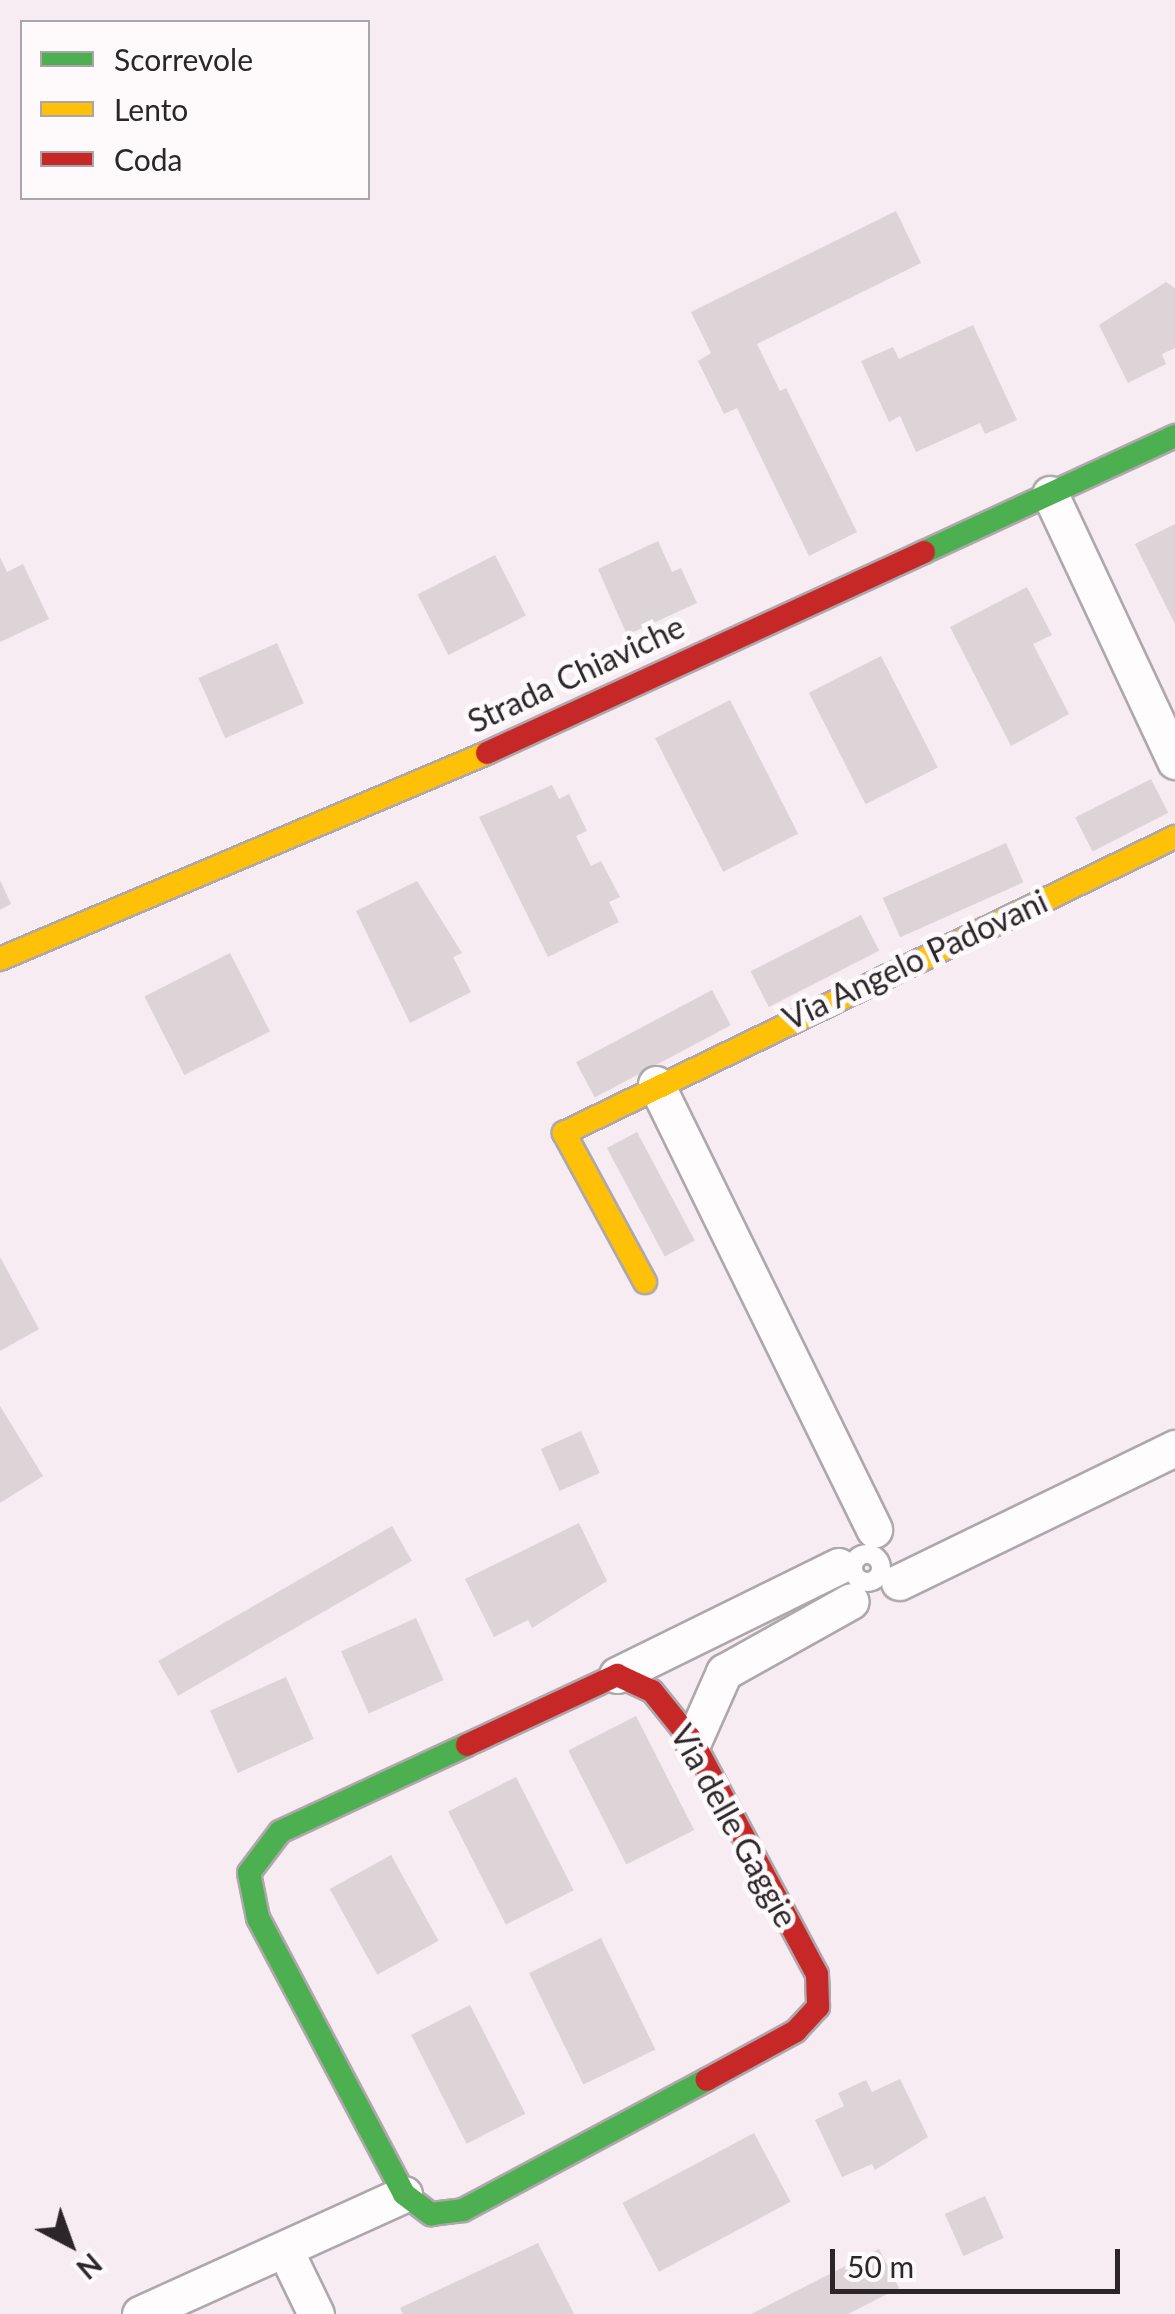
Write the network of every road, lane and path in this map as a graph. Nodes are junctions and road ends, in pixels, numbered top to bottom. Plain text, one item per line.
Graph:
1 (1175, 436) edge
2 (1050, 494) junction
3 (1175, 761) edge
4 (1175, 838) edge
5 (0, 958) edge
6 (656, 1084) junction
7 (645, 1282) dead end
8 (1175, 1448) edge
9 (858, 1565) junction
10 (889, 1578) joint
11 (616, 1675) junction
12 (693, 1742) junction
13 (404, 2194) junction
14 (285, 2250) junction
15 (140, 2314) edge
16 (316, 2314) edge

1 - 2 street, Strada Chiaviche
2 - 3 street
2 - 5 street, Strada Chiaviche
4 - 6 street, Via Angelo Padovani
6 - 7 street, Via Angelo Padovani
6 - 9 street
8 - 10 street
9 - 10 lane
9 - 11 street
9 - 12 street
11 - 12 street, Via delle Gaggie
11 - 13 street
12 - 13 street, Via delle Gaggie
13 - 14 street
14 - 15 street
14 - 16 street

